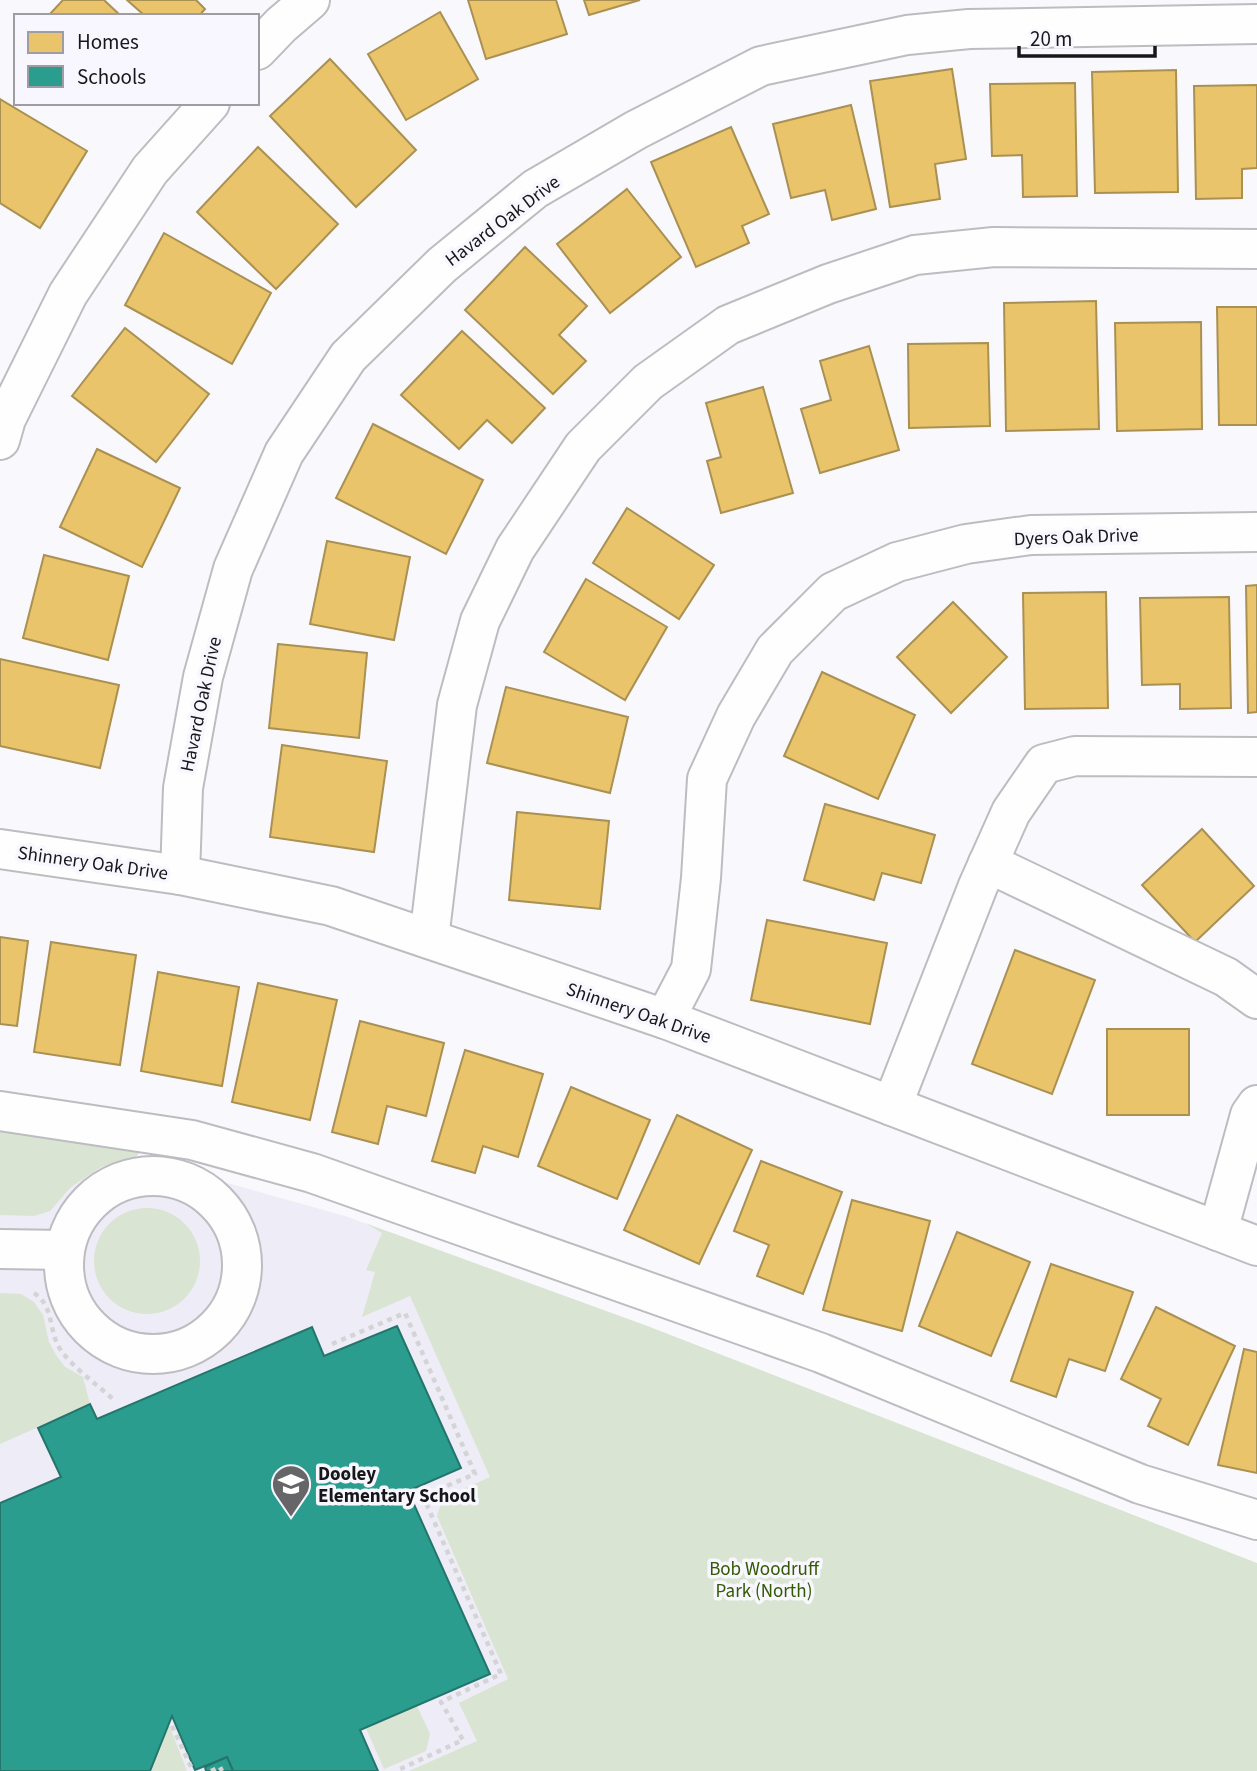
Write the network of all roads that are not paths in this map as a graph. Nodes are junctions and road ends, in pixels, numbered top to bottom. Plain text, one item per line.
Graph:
1 (310, 0) edge
2 (1257, 24) edge
3 (259, 48) edge
4 (208, 105) edge
5 (1257, 249) edge
6 (0, 439) edge
7 (1257, 532) edge
8 (1257, 757) edge
9 (0, 849) edge
10 (988, 863) junction
11 (180, 875) junction
12 (429, 939) junction
13 (1257, 999) edge
14 (665, 1019) junction
15 (1257, 1105) edge
16 (892, 1106) junction
17 (0, 1111) edge
18 (1218, 1231) junction
19 (1257, 1246) edge
20 (0, 1249) edge
21 (64, 1250) junction
22 (1257, 1520) edge

1 - 3 street
2 - 11 street, Havard Oak Drive
4 - 6 street
5 - 12 street
7 - 14 street, Dyers Oak Drive
8 - 10 street
9 - 11 street, Shinnery Oak Drive
10 - 13 street
10 - 16 street
11 - 12 street, Shinnery Oak Drive
12 - 14 street, Shinnery Oak Drive
14 - 16 street, Shinnery Oak Drive
15 - 18 street
16 - 18 street, Shinnery Oak Drive
17 - 22 street
18 - 19 street, Shinnery Oak Drive
20 - 21 street
21 - 21 street

